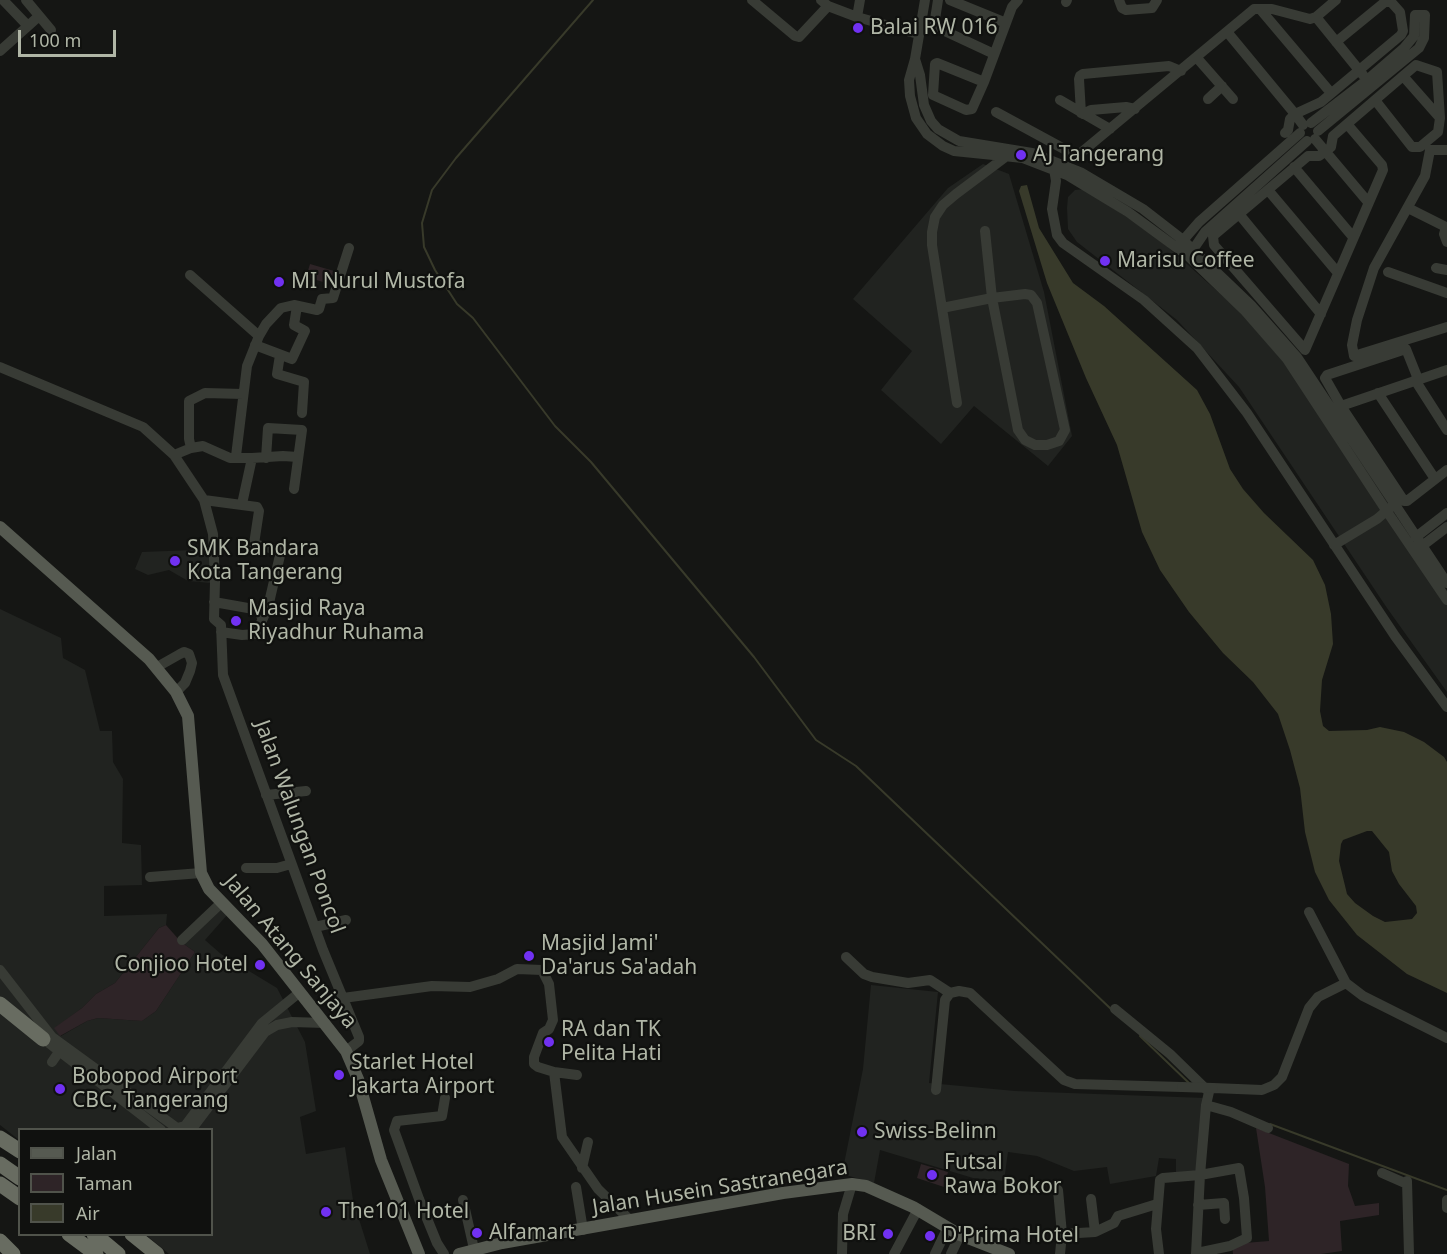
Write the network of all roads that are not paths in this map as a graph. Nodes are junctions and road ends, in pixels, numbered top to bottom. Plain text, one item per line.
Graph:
1 (3, 0) edge
2 (26, 0) edge
3 (752, 0) edge
4 (860, 0) edge
5 (925, 0) edge
6 (938, 0) edge
7 (950, 0) edge
8 (1018, 0) edge
9 (1119, 0) edge
10 (1157, 0) edge
11 (1335, 0) edge
12 (825, 3) edge
13 (1260, 9) junction
14 (39, 16) junction
15 (857, 17) junction
16 (1316, 17) junction
17 (1006, 22) junction
18 (28, 26) junction
19 (51, 30) dead end
20 (1228, 33) junction
21 (918, 34) junction
22 (1336, 42) junction
23 (0, 51) edge
24 (994, 54) junction
25 (1197, 58) junction
26 (1359, 70) junction
27 (1181, 71) junction
28 (1403, 76) junction
29 (984, 82) junction
30 (1370, 84) junction
31 (1222, 86) junction
32 (1331, 93) junction
33 (1208, 99) dead end
34 (1233, 99) dead end
35 (1060, 100) dead end
36 (1375, 100) junction
37 (1135, 109) junction
38 (996, 112) dead end
39 (1082, 113) junction
40 (1295, 114) junction
41 (1440, 118) junction
42 (1347, 124) junction
43 (1110, 129) junction
44 (1309, 132) junction
45 (1285, 133) dead end
46 (1447, 150) edge
47 (1325, 151) junction
48 (1009, 152) junction
49 (1294, 167) junction
50 (1054, 169) junction
51 (1069, 171) junction
52 (1268, 190) junction
53 (1368, 202) junction
54 (1408, 208) junction
55 (1239, 214) junction
56 (986, 231) dead end
57 (1353, 237) junction
58 (1447, 242) edge
59 (1180, 244) junction
60 (349, 248) dead end
61 (1072, 248) junction
62 (1190, 252) junction
63 (1388, 272) dead end
64 (1338, 273) junction
65 (190, 275) dead end
66 (1447, 293) edge
67 (992, 298) junction
68 (297, 306) junction
69 (942, 308) junction
70 (1321, 314) junction
71 (1446, 324) edge
72 (257, 340) junction
73 (280, 355) junction
74 (0, 367) edge
75 (1447, 370) edge
76 (1417, 379) junction
77 (1378, 393) junction
78 (243, 394) junction
79 (957, 403) dead end
80 (1341, 406) junction
81 (302, 413) dead end
82 (1447, 430) edge
83 (181, 452) junction
84 (236, 456) junction
85 (298, 457) junction
86 (252, 458) junction
87 (266, 458) junction
88 (1447, 470) edge
89 (1435, 479) junction
90 (294, 489) dead end
91 (207, 501) junction
92 (242, 504) junction
93 (1387, 509) junction
94 (1447, 513) edge
95 (0, 527) edge
96 (1447, 527) edge
97 (1435, 529) junction
98 (1419, 541) junction
99 (1338, 543) junction
100 (1447, 583) edge
101 (1447, 600) edge
102 (214, 602) junction
103 (262, 618) junction
104 (221, 628) junction
105 (157, 667) junction
106 (176, 692) junction
107 (1447, 707) edge
108 (306, 791) dead end
109 (266, 795) junction
110 (288, 865) dead end
111 (246, 868) dead end
112 (201, 873) junction
113 (150, 877) dead end
114 (222, 902) junction
115 (1309, 912) dead end
116 (346, 921) dead end
117 (315, 927) junction
118 (182, 940) dead end
119 (846, 957) dead end
120 (0, 970) edge
121 (0, 980) edge
122 (1346, 983) junction
123 (300, 992) junction
124 (950, 993) junction
125 (343, 998) junction
126 (0, 1004) edge
127 (1115, 1009) dead end
128 (325, 1023) junction
129 (1447, 1038) edge
130 (43, 1039) junction
131 (353, 1045) junction
132 (61, 1049) junction
133 (52, 1062) dead end
134 (554, 1072) junction
135 (577, 1075) dead end
136 (936, 1090) dead end
137 (1209, 1097) junction
138 (445, 1098) dead end
139 (159, 1128) edge
140 (193, 1128) edge
141 (1268, 1128) dead end
142 (0, 1138) edge
143 (588, 1142) dead end
144 (18, 1150) edge
145 (0, 1164) edge
146 (582, 1168) junction
147 (1382, 1173) dead end
148 (1200, 1175) junction
149 (18, 1177) edge
150 (0, 1184) edge
151 (852, 1184) junction
152 (576, 1187) dead end
153 (1058, 1190) dead end
154 (18, 1197) edge
155 (1091, 1199) dead end
156 (464, 1200) dead end
157 (1447, 1200) edge
158 (1157, 1204) junction
159 (1198, 1204) junction
160 (1447, 1208) edge
161 (918, 1209) junction
162 (1225, 1219) dead end
163 (631, 1221) junction
164 (947, 1229) junction
165 (584, 1230) junction
166 (1095, 1232) junction
167 (1062, 1234) junction
168 (960, 1235) junction
169 (76, 1236) edge
170 (134, 1236) edge
171 (0, 1241) edge
172 (103, 1244) edge
173 (474, 1250) junction
174 (418, 1253) edge
175 (13, 1254) edge
176 (157, 1254) edge
177 (444, 1254) edge
178 (459, 1254) edge
179 (842, 1254) edge
180 (894, 1254) edge
181 (935, 1254) edge
182 (951, 1254) edge
183 (1009, 1254) edge
184 (1060, 1254) edge
185 (1159, 1254) edge
186 (1197, 1254) edge
187 (1409, 1254) edge

1 - 18 street
2 - 14 street
3 - 12 street
4 - 15 street
5 - 21 street
6 - 24 street
7 - 17 street
8 - 17 street
9 - 10 street
11 - 16 street
12 - 15 street
13 - 16 street
13 - 20 street
13 - 32 street
14 - 18 street
14 - 19 street
15 - 21 street
16 - 22 street
17 - 24 street
18 - 23 street
20 - 25 street
20 - 40 street
21 - 48 street
22 - 26 street
22 - 26 street
24 - 29 street
25 - 27 street
25 - 31 street
26 - 30 street
26 - 32 street
27 - 37 street
27 - 39 street
28 - 36 street
28 - 41 street
28 - 41 street
29 - 29 street
30 - 30 street
30 - 44 street
31 - 33 street
31 - 34 street
32 - 40 street
35 - 39 street
36 - 41 street
36 - 42 street
37 - 39 street
37 - 43 street
38 - 43 street
39 - 43 street
40 - 44 street
40 - 45 street
42 - 47 street
42 - 53 street
44 - 47 street
44 - 59 street
44 - 62 street
46 - 54 street
47 - 49 street
47 - 53 street
48 - 50 street
48 - 51 street
48 - 69 street
49 - 52 street
49 - 57 street
50 - 51 street
50 - 61 street
51 - 59 street
51 - 61 street
52 - 55 street
52 - 64 street
53 - 57 street
54 - 58 street
54 - 71 street
55 - 70 street
55 - 70 street
56 - 67 street
57 - 64 street
59 - 62 street
60 - 68 street
61 - 99 street
62 - 93 street
63 - 66 street
64 - 70 street
65 - 72 street
67 - 67 street
67 - 69 street
68 - 72 street
68 - 73 street
69 - 79 street
72 - 73 street
72 - 78 street
73 - 81 street
74 - 83 street, Jalan Walungan Poncol
75 - 76 street
76 - 77 street
76 - 80 street
76 - 82 street
77 - 80 street
77 - 89 street
78 - 83 street
78 - 84 street
80 - 89 street
83 - 84 street
83 - 91 street, Jalan Walungan Poncol
84 - 86 street
85 - 87 street
85 - 87 street
85 - 90 street
86 - 87 street
86 - 92 street
88 - 89 street
91 - 92 street
91 - 102 street, Jalan Walungan Poncol
92 - 103 street
93 - 98 street
93 - 99 street
93 - 101 street
94 - 97 street
95 - 105 main road, Jalan Atang Sanjaya
96 - 97 street
97 - 98 street
98 - 100 street
99 - 107 street
102 - 103 street
102 - 104 street, Jalan Walungan Poncol
103 - 104 street
104 - 109 street, Jalan Walungan Poncol
105 - 106 main road, Jalan Atang Sanjaya
105 - 106 street
106 - 112 main road, Jalan Atang Sanjaya
108 - 109 street
109 - 117 street, Jalan Walungan Poncol
110 - 111 street
112 - 113 street
112 - 114 main road, Jalan Atang Sanjaya
114 - 118 street
114 - 123 main road, Jalan Atang Sanjaya
115 - 122 street
116 - 117 street
117 - 125 street, Jalan Walungan Poncol
119 - 124 street
120 - 132 street
121 - 130 street
122 - 129 street
122 - 137 street
123 - 128 main road, Jalan Atang Sanjaya
123 - 132 street
124 - 136 street
124 - 137 street, bridge
125 - 131 street, Jalan Walungan Poncol
125 - 134 street
126 - 130 highway
127 - 137 street
128 - 131 main road, Jalan Atang Sanjaya
128 - 140 street
130 - 132 street
131 - 174 main road, Jalan Atang Sanjaya
132 - 133 street
132 - 139 street
134 - 135 street
134 - 146 street
137 - 141 street
137 - 148 street
138 - 177 street
142 - 144 highway
143 - 146 street
145 - 149 highway
146 - 163 street
147 - 187 street
148 - 158 street
148 - 159 street
148 - 186 street
150 - 154 highway
151 - 161 main road, Jalan Husein Sastranegara
151 - 163 main road, Jalan Husein Sastranegara
151 - 179 street
152 - 165 street
153 - 167 street
155 - 166 street
156 - 173 street
157 - 160 street
158 - 166 street
158 - 185 street
159 - 162 street
159 - 186 street
161 - 164 main road, Jalan Husein Sastranegara
161 - 180 street
163 - 165 main road, Jalan Husein Sastranegara
164 - 168 main road, Jalan Husein Sastranegara
164 - 181 street
165 - 173 main road, Jalan Husein Sastranegara
166 - 167 street
167 - 184 street
168 - 182 street
168 - 183 main road, Jalan Husein Sastranegara
169 - 172 highway
170 - 176 highway
171 - 175 highway
173 - 178 main road, Jalan Husein Sastranegara

